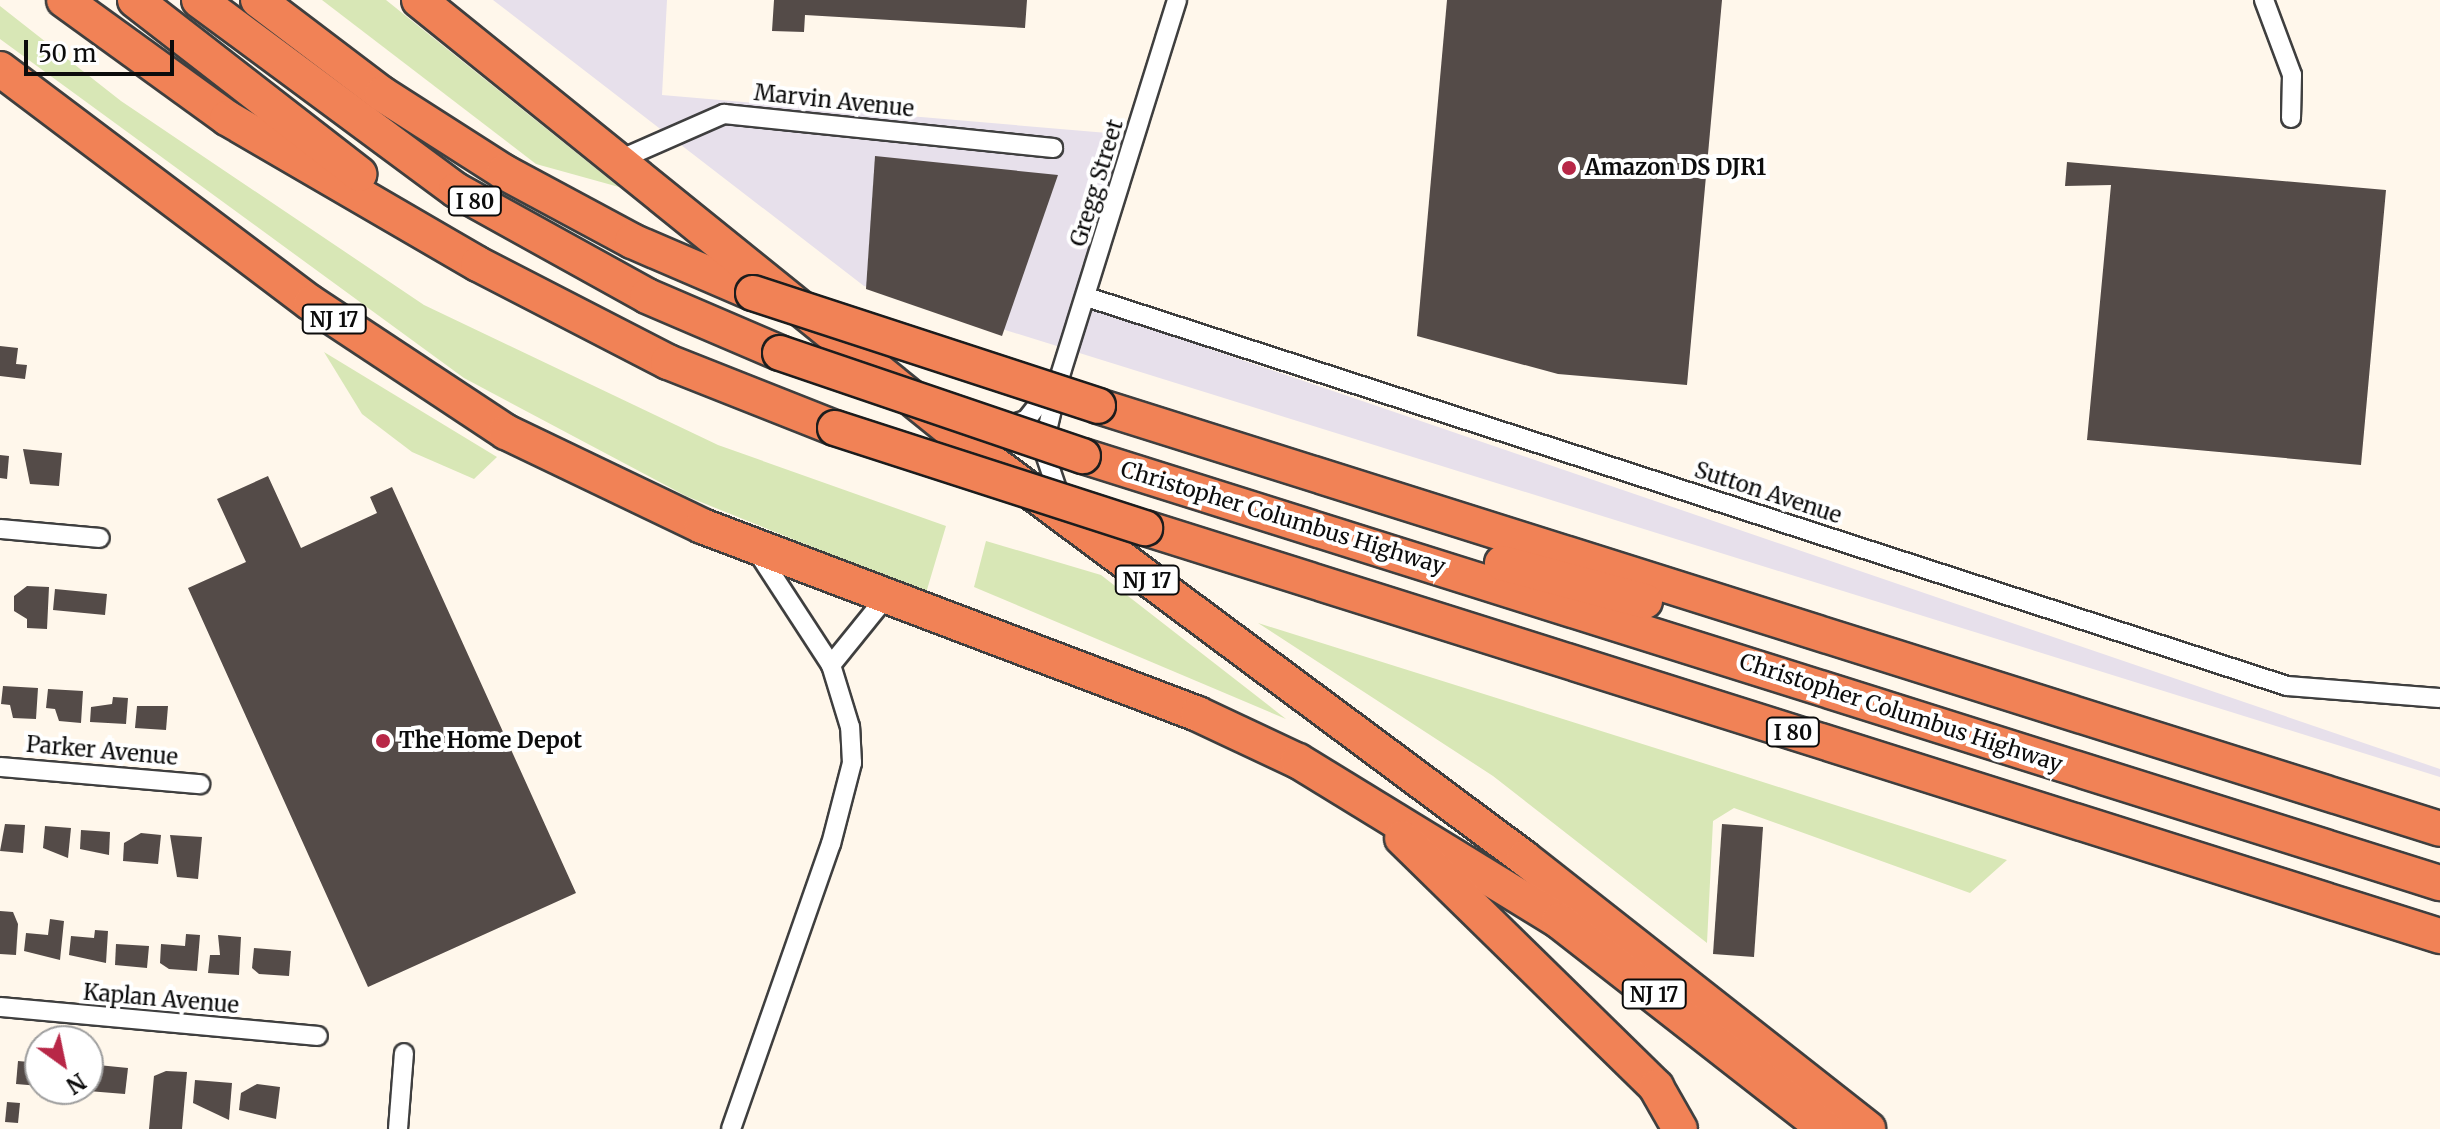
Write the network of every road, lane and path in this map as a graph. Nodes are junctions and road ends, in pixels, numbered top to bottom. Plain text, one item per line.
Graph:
1 (64, 0) edge
2 (135, 0) edge
3 (199, 0) edge
4 (258, 0) edge
5 (419, 0) edge
6 (1177, 0) edge
7 (2264, 0) edge
8 (0, 72) edge
9 (2291, 118) dead end
10 (1053, 148) dead end
11 (619, 160) junction
12 (478, 264) junction
13 (1087, 297) junction
14 (1059, 379) junction
15 (954, 432) junction
16 (1079, 528) junction
17 (0, 529) edge
18 (100, 538) dead end
19 (754, 548) junction
20 (1388, 549) junction
21 (886, 597) junction
22 (1895, 659) junction
23 (831, 665) junction
24 (2440, 698) edge
25 (0, 767) edge
26 (200, 784) dead end
27 (1355, 793) junction
28 (2440, 829) edge
29 (2440, 883) edge
30 (2440, 936) edge
31 (0, 1007) edge
32 (318, 1036) dead end
33 (404, 1053) dead end
34 (398, 1129) edge
35 (731, 1129) edge
36 (1680, 1129) edge
37 (1825, 1129) edge
38 (1868, 1129) edge

1 - 12 highway, I 80
2 - 12 highway, I 80
3 - 20 highway, Christopher Columbus Highway / I 80, bridge
4 - 22 highway, I 80, bridge
5 - 11 highway, NJ 17
6 - 13 street, Gregg Street
7 - 9 street
8 - 19 highway, NJ 17
10 - 11 street, Marvin Avenue
11 - 15 highway, NJ 17
12 - 30 highway, I 80, bridge
13 - 14 street, Gregg Street
13 - 24 street, Sutton Avenue
14 - 15 street, Gregg Street
14 - 16 street, Gregg Street
15 - 16 highway, NJ 17
16 - 38 highway, NJ 17
17 - 18 street
19 - 21 highway, NJ 17
19 - 23 street
20 - 22 highway
20 - 29 highway, Christopher Columbus Highway / I 80
21 - 23 street
21 - 27 highway, NJ 17
22 - 28 highway, I 80
23 - 35 street
25 - 26 street, Parker Avenue
27 - 36 highway
27 - 37 highway, NJ 17
31 - 32 street, Kaplan Avenue
33 - 34 street

